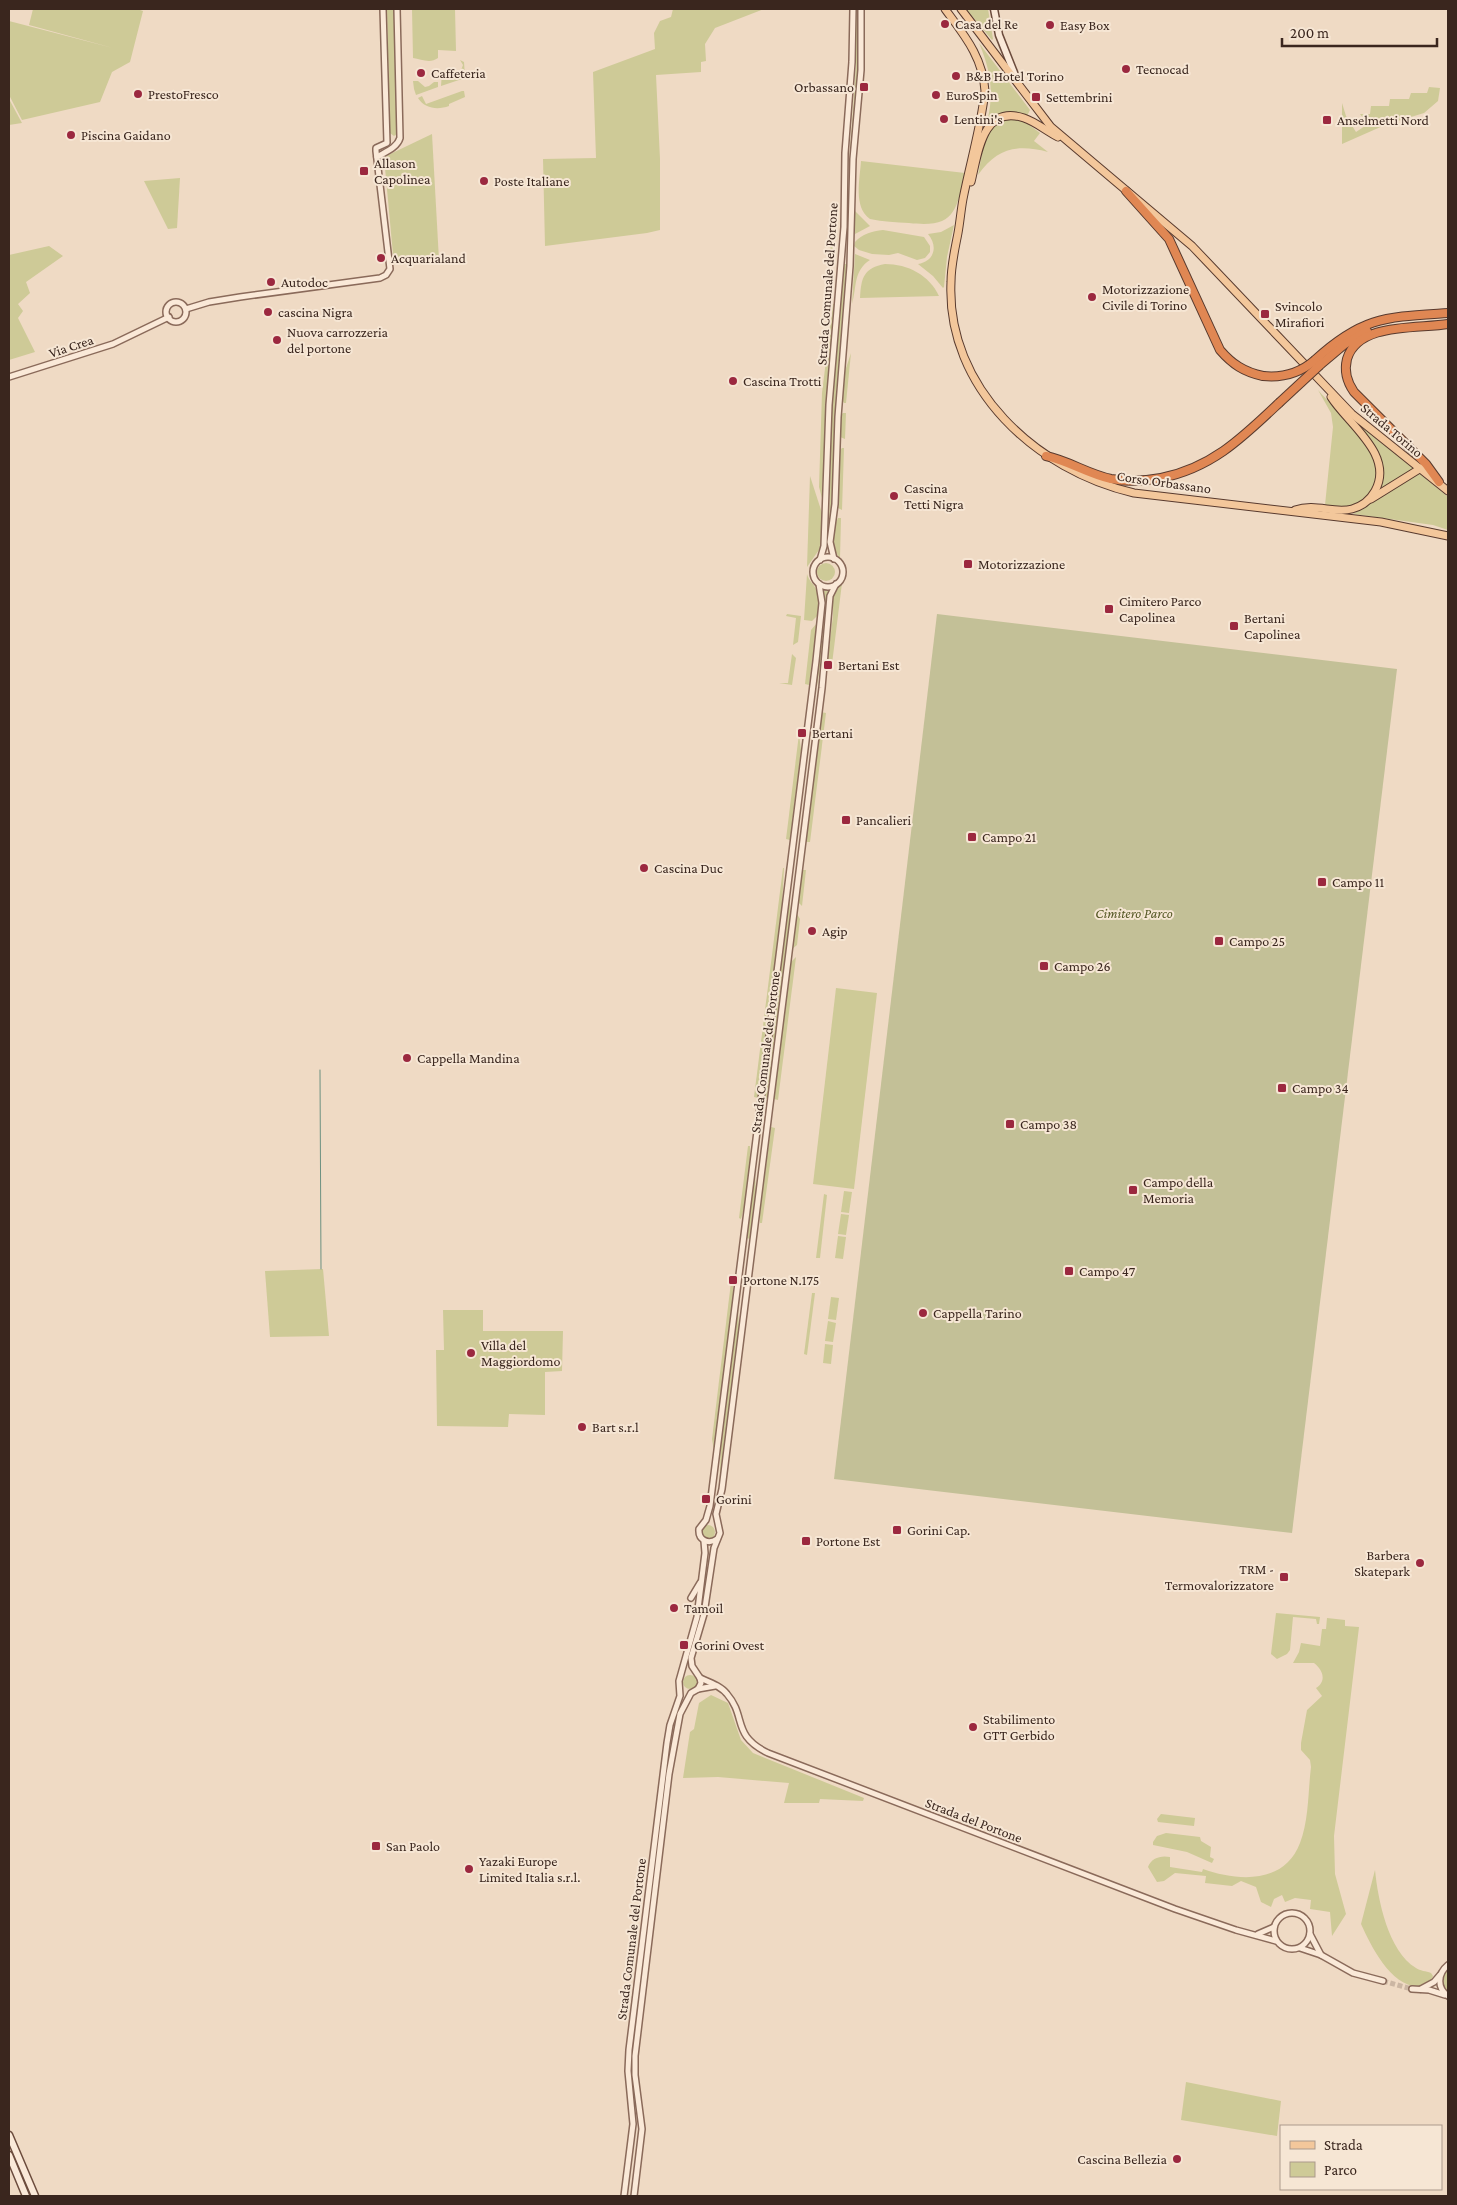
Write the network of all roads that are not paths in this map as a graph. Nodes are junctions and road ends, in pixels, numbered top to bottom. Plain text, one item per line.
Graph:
1 (383, 9) edge
2 (397, 9) edge
3 (853, 9) edge
4 (862, 9) edge
5 (945, 9) edge
6 (961, 9) edge
7 (994, 9) edge
8 (1024, 94) junction
9 (1065, 140) junction
10 (377, 157) junction
11 (1126, 191) junction
12 (958, 233) junction
13 (186, 309) junction
14 (1448, 313) edge
15 (168, 316) junction
16 (1448, 322) edge
17 (1318, 362) junction
18 (9, 377) edge
19 (1322, 384) junction
20 (1046, 456) junction
21 (1423, 467) junction
22 (1439, 482) joint
23 (1448, 491) edge
24 (1370, 499) junction
25 (1330, 512) junction
26 (1448, 536) edge
27 (834, 559) junction
28 (820, 560) junction
29 (819, 584) junction
30 (836, 584) junction
31 (705, 1521) junction
32 (717, 1524) junction
33 (718, 1539) junction
34 (704, 1541) junction
35 (702, 1580) junction
36 (691, 1598) dead end
37 (695, 1673) junction
38 (682, 1674) junction
39 (700, 1678) junction
40 (716, 1686) junction
41 (680, 1687) junction
42 (698, 1689) junction
43 (691, 1693) junction
44 (1274, 1927) junction
45 (1257, 1934) junction
46 (1310, 1934) junction
47 (1276, 1941) junction
48 (1299, 1948) junction
49 (1321, 1955) junction
50 (1448, 1966) edge
51 (1440, 1975) junction
52 (1384, 1981) tunnel mouth
53 (1412, 1989) tunnel mouth
54 (1420, 1989) junction
55 (1447, 1995) edge
56 (9, 2134) edge
57 (9, 2155) edge
58 (26, 2196) edge
59 (35, 2196) edge
60 (624, 2196) edge
61 (634, 2196) edge

1 - 10 street
2 - 10 street
3 - 28 street, Strada Comunale del Portone
4 - 27 street, Strada Comunale del Portone
5 - 12 main road, Corso Orbassano
6 - 8 main road
7 - 8 main road
8 - 9 main road
9 - 11 main road
9 - 12 main road
10 - 13 street
11 - 17 highway, bridge
11 - 19 main road
12 - 20 main road, Corso Orbassano
13 - 15 street
13 - 15 street
14 - 17 highway
15 - 18 street, Via Crea
16 - 17 highway
16 - 21 highway
17 - 20 highway, bridge
19 - 21 main road, Strada Torino
19 - 24 main road
20 - 25 main road, Corso Orbassano
21 - 22 highway
21 - 24 main road
22 - 23 main road
24 - 25 main road
25 - 26 main road, Corso Orbassano
27 - 28 street
27 - 30 street
28 - 29 street
29 - 30 street
29 - 31 street, Strada Comunale del Portone
30 - 32 street, Strada Comunale del Portone
31 - 32 street
31 - 34 street, Strada Comunale del Portone
32 - 33 street, Strada Comunale del Portone
33 - 34 street
33 - 37 street, Strada Comunale del Portone
34 - 35 street, Strada Comunale del Portone
35 - 36 street
35 - 38 street, Strada Comunale del Portone
37 - 38 street
37 - 39 street
38 - 41 street, Strada Comunale del Portone
39 - 40 street
39 - 42 street
40 - 42 street
40 - 45 street, Strada del Portone
41 - 43 street
41 - 60 street, Strada Comunale del Portone
42 - 43 street
43 - 61 street, Strada Comunale del Portone
44 - 45 street
44 - 46 street
44 - 47 street
45 - 47 street, Strada del Portone
46 - 48 street
46 - 49 street
47 - 48 street
48 - 49 street
49 - 52 street
50 - 51 street
51 - 54 street
51 - 55 street
53 - 54 street
54 - 55 street
56 - 59 main road
57 - 58 main road

